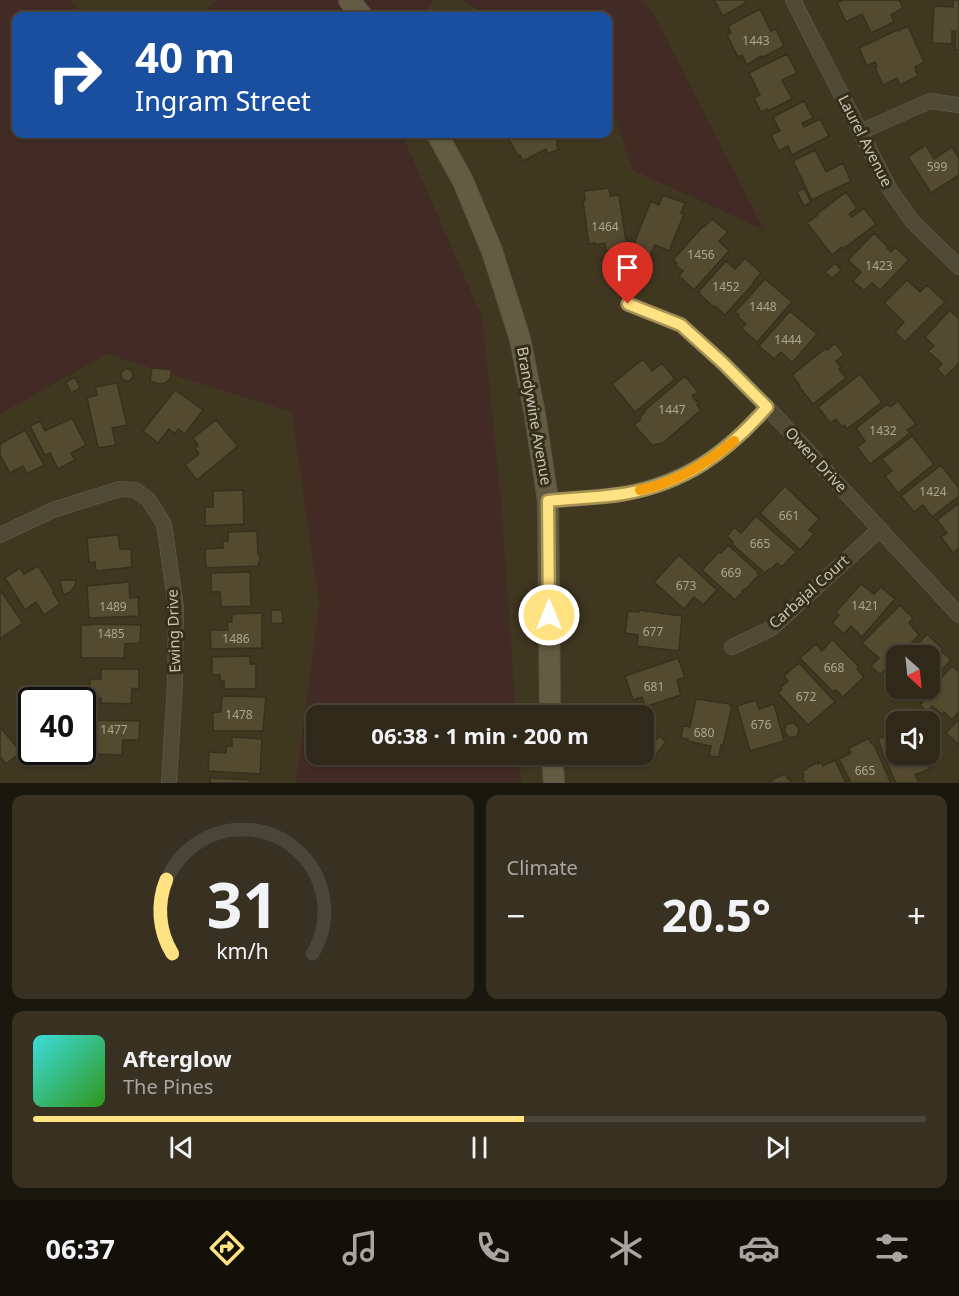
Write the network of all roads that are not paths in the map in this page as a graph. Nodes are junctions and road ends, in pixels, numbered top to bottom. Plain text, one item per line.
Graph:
1 (349, 0) edge
2 (793, 0) edge
3 (359, 12) edge
4 (958, 105) edge
5 (860, 132) junction
6 (439, 138) edge
7 (959, 267) edge
8 (628, 304) dead end
9 (767, 407) junction
10 (548, 501) junction
11 (880, 529) junction
12 (0, 535) edge
13 (959, 615) edge
14 (732, 647) dead end
15 (550, 705) edge
16 (553, 765) edge
17 (169, 783) edge
18 (554, 783) edge

1 - 3 street
2 - 5 street, Laurel Avenue
4 - 5 street
5 - 7 street, Laurel Avenue
6 - 10 street, Brandywine Avenue
8 - 9 street, Owen Drive
9 - 10 street
9 - 11 street, Owen Drive
10 - 15 street, Brandywine Avenue
11 - 13 street, Owen Drive
11 - 14 street, Carbajal Court
12 - 17 street, Ewing Drive
16 - 18 street

